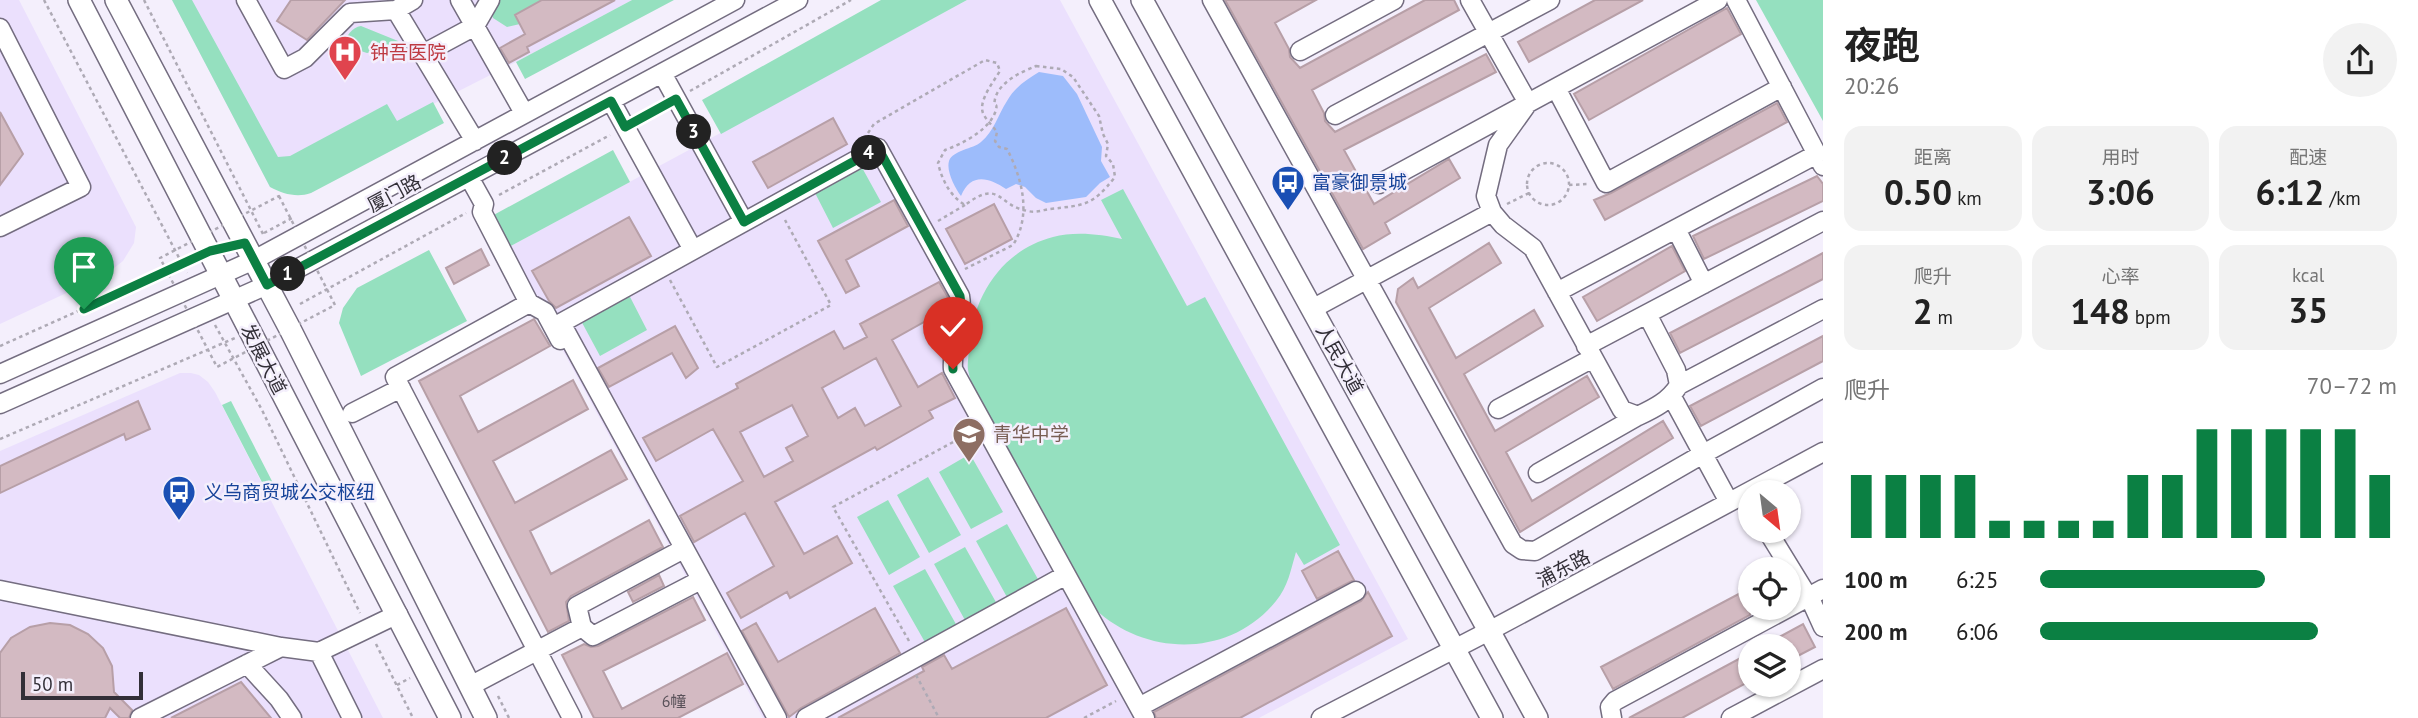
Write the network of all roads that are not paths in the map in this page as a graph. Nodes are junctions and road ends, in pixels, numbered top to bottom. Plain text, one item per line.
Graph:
1 (79, 0) edge
2 (116, 0) edge
3 (246, 0) edge
4 (413, 0) edge
5 (460, 0) edge
6 (490, 0) edge
7 (798, 0) edge
8 (1100, 0) edge
9 (1142, 0) edge
10 (1212, 0) edge
11 (1394, 0) edge
12 (1470, 0) edge
13 (1550, 0) edge
14 (1718, 0) edge
15 (1736, 0) edge
16 (726, 2) edge
17 (396, 10) junction
18 (475, 26) junction
19 (0, 28) edge
20 (1489, 33) junction
21 (1300, 51) dead end
22 (423, 54) junction
23 (662, 74) junction
24 (1782, 87) junction
25 (1556, 88) junction
26 (611, 101) junction
27 (1528, 103) junction
28 (524, 113) junction
29 (1335, 115) dead end
30 (475, 141) junction
31 (1820, 160) edge
32 (469, 177) junction
33 (1379, 184) dead end
34 (1492, 212) junction
35 (1823, 221) edge
36 (744, 222) junction
37 (0, 227) edge
38 (1676, 229) junction
39 (693, 250) junction
40 (250, 251) junction
41 (222, 274) junction
42 (1367, 279) junction
43 (1704, 284) junction
44 (267, 285) junction
45 (1557, 292) junction
46 (234, 301) junction
47 (529, 303) junction
48 (1312, 309) junction
49 (1823, 309) edge
50 (1647, 314) junction
51 (1589, 352) junction
52 (0, 374) edge
53 (401, 388) junction
54 (1823, 388) edge
55 (1675, 391) junction
56 (0, 404) edge
57 (1498, 409) dead end
58 (352, 413) dead end
59 (1637, 416) junction
60 (1823, 452) edge
61 (1703, 454) junction
62 (1538, 473) dead end
63 (1774, 480) edge
64 (1738, 495) edge
65 (1738, 501) edge
66 (1778, 543) edge
67 (676, 553) junction
68 (1066, 575) junction
69 (693, 584) junction
70 (0, 590) edge
71 (1356, 591) dead end
72 (1816, 593) edge
73 (398, 614) junction
74 (582, 627) junction
75 (1823, 628) edge
76 (1489, 631) junction
77 (281, 647) junction
78 (1454, 648) junction
79 (537, 651) junction
80 (319, 652) junction
81 (247, 664) junction
82 (1823, 669) edge
83 (470, 686) junction
84 (1138, 706) edge
85 (140, 718) edge
86 (292, 718) edge
87 (352, 718) edge
88 (450, 718) edge
89 (486, 718) edge
90 (572, 718) edge
91 (766, 718) edge
92 (778, 718) edge
93 (806, 718) edge
94 (1321, 718) edge
95 (1492, 718) edge
96 (1537, 718) edge
97 (1612, 718) edge
98 (1731, 718) edge

1 - 41 main road, 发展大道
2 - 40 main road, 发展大道
3 - 17 street
4 - 17 street
5 - 18 street
6 - 18 street
7 - 23 street, 厦门路
8 - 78 main road, 人民大道
9 - 48 main road, 人民大道
10 - 42 street
11 - 21 street
12 - 20 street
13 - 20 street
14 - 25 street
15 - 24 street
16 - 28 street, 厦门路
17 - 22 street
18 - 22 street
18 - 28 street
19 - 37 street
20 - 27 street
20 - 29 street
22 - 30 street
23 - 26 street, 厦门路
23 - 36 street
24 - 25 street
24 - 31 street
25 - 27 street
26 - 32 street, 厦门路
26 - 39 street
27 - 33 street
27 - 34 street
28 - 30 street, 厦门路
30 - 40 street, 厦门路
31 - 38 street
32 - 44 street, 厦门路
32 - 47 street
34 - 42 street
34 - 45 street
35 - 43 street
36 - 39 street
36 - 68 street
38 - 43 street
38 - 45 street
39 - 92 street
40 - 41 street, 厦门路
40 - 44 main road, 发展大道
41 - 46 main road, 发展大道
41 - 52 street, 厦门路
42 - 48 street
42 - 61 street
43 - 50 street
44 - 46 street, 厦门路
44 - 83 main road, 发展大道
45 - 51 street
46 - 56 street, 厦门路
46 - 73 main road, 发展大道
47 - 53 street
47 - 67 street
48 - 76 main road, 人民大道
49 - 55 street
50 - 51 street
50 - 55 street
51 - 57 street
51 - 59 street
53 - 58 street
53 - 79 street
54 - 61 street
55 - 59 street
55 - 61 street
59 - 62 street
60 - 63 street, 浦东路
61 - 64 street
65 - 76 street, 浦东路
66 - 72 street
67 - 69 street
67 - 74 street
68 - 84 street
68 - 93 street
69 - 74 street
69 - 91 street
70 - 77 street
71 - 84 street
72 - 75 street
72 - 97 street
73 - 80 street
73 - 88 main road, 发展大道
74 - 79 street
76 - 78 street, 浦东路
76 - 96 main road, 人民大道
77 - 80 street
77 - 81 street
78 - 94 street, 浦东路
78 - 95 main road, 人民大道
79 - 83 street
79 - 90 street
80 - 87 street
81 - 85 street
81 - 86 street
82 - 98 street
83 - 89 main road, 发展大道

